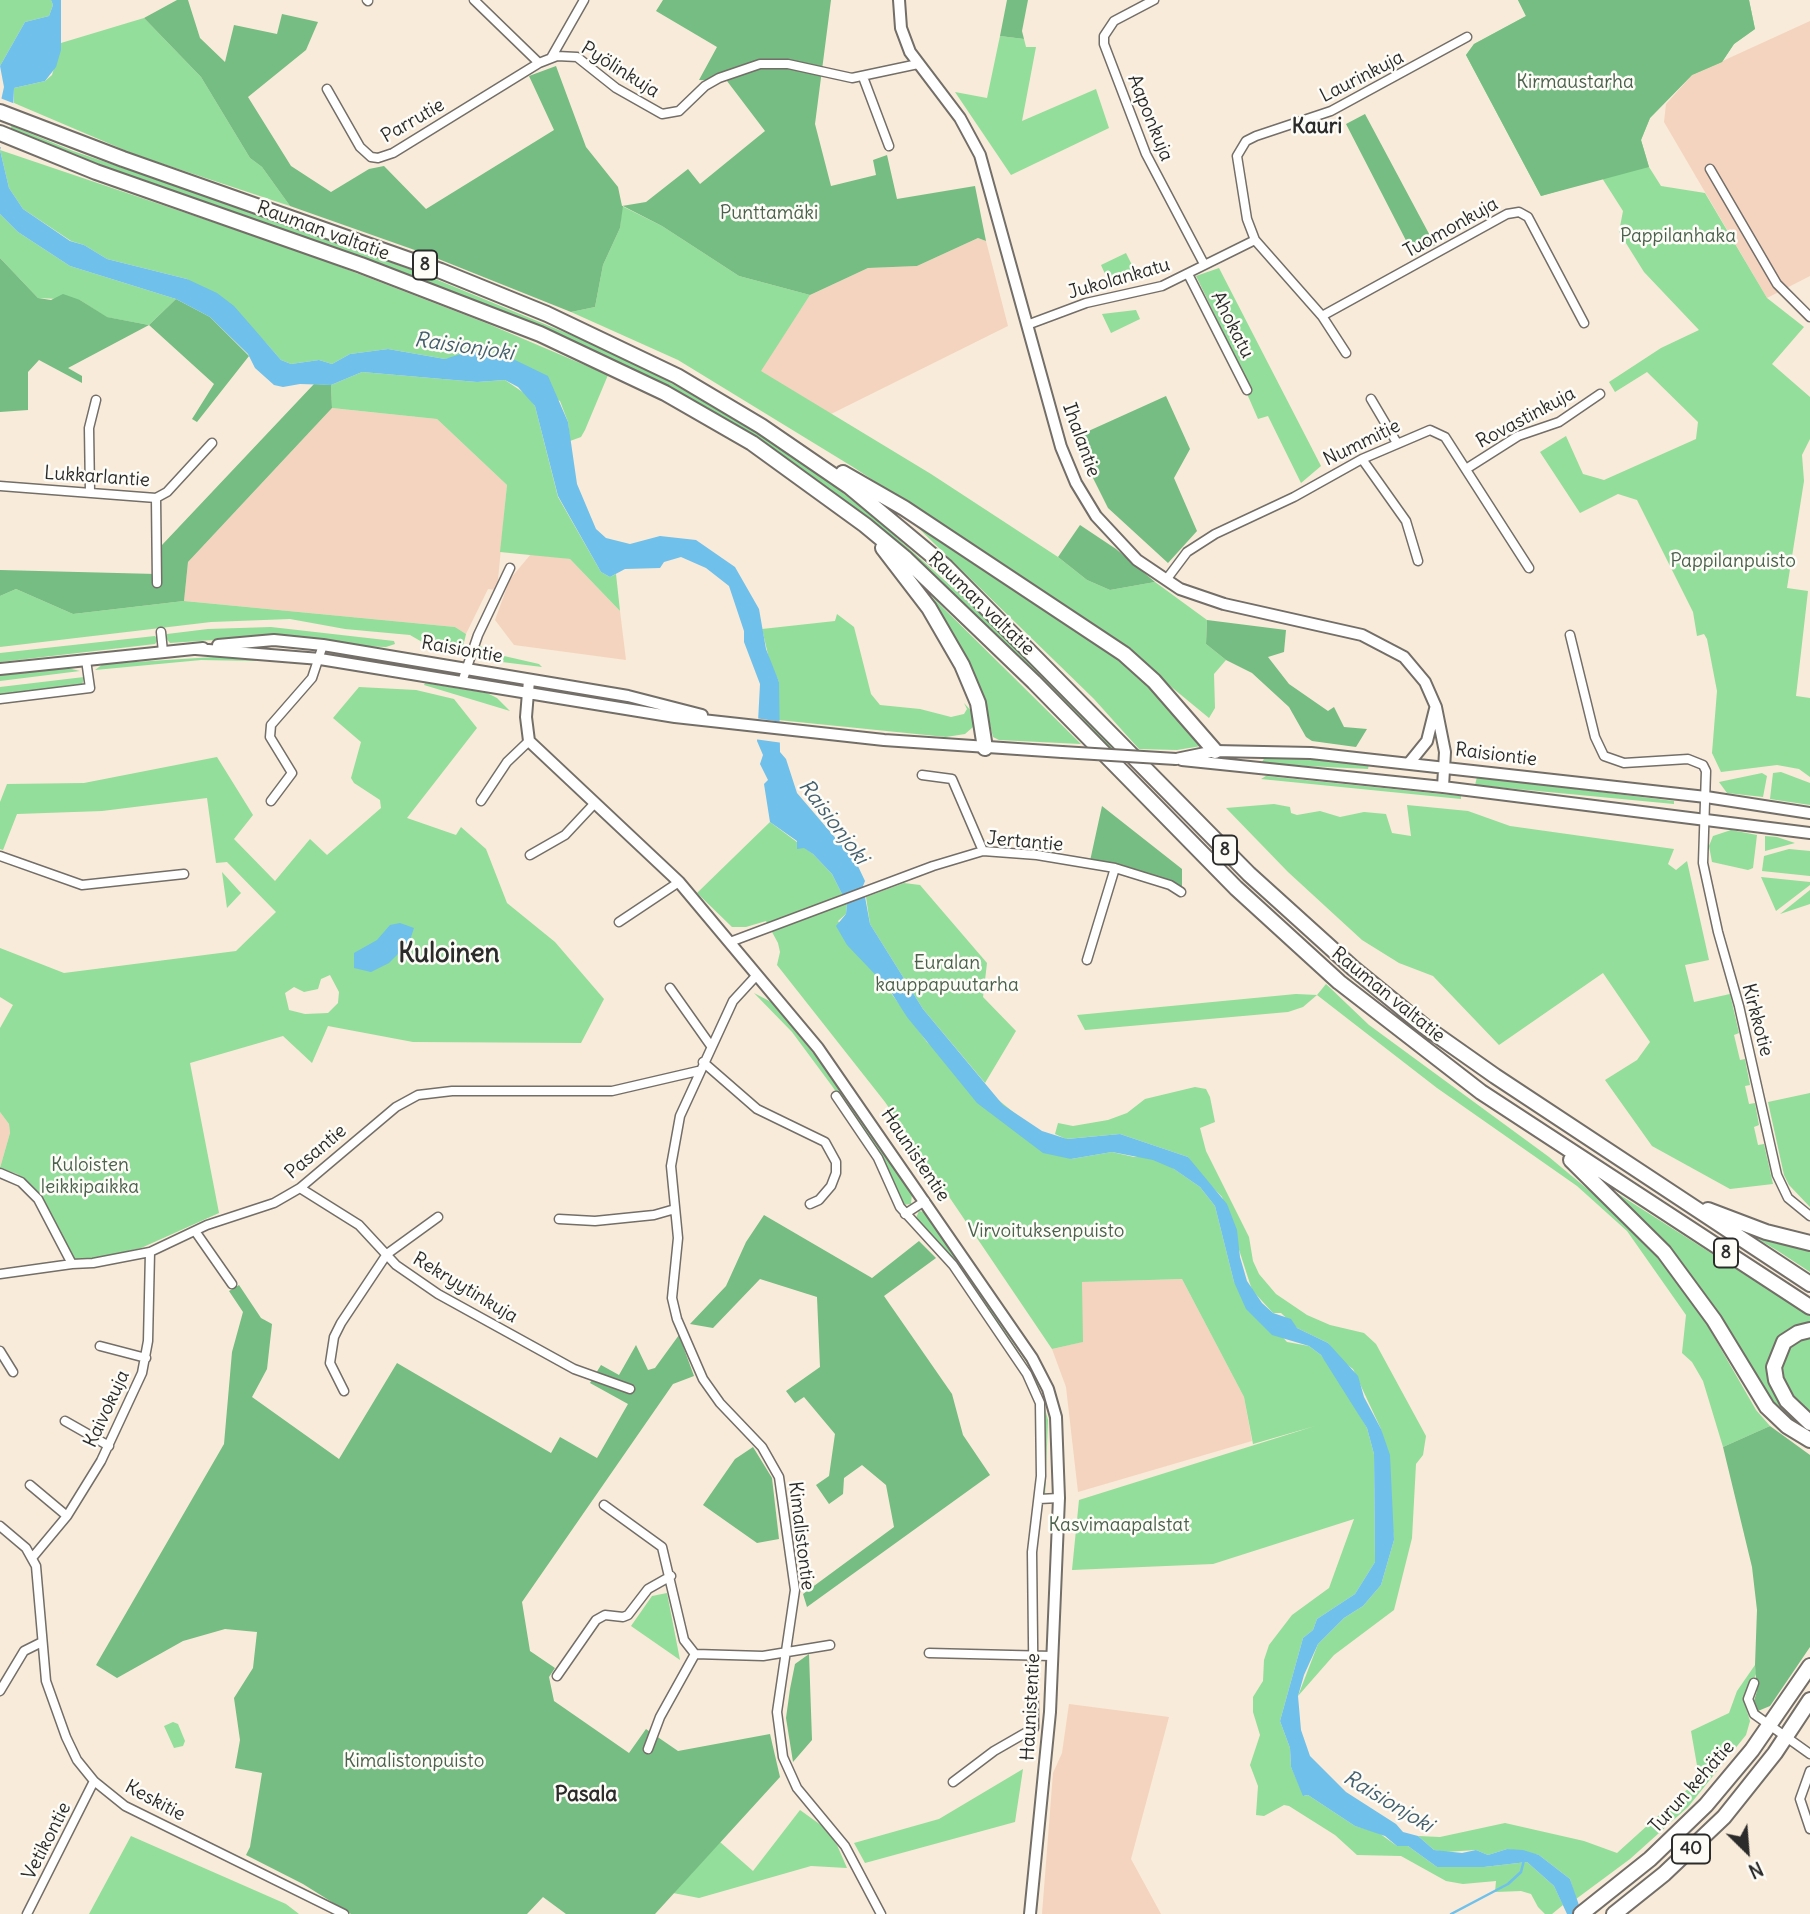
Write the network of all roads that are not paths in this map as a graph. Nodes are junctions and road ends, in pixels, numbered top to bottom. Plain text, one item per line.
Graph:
1 (584, 0) edge
2 (900, 0) edge
3 (1154, 0) edge
4 (477, 1) edge
5 (1466, 37) dead end
6 (551, 58) junction
7 (539, 63) junction
8 (918, 64) junction
9 (863, 77) junction
10 (327, 89) dead end
11 (0, 112) edge
12 (0, 133) edge
13 (889, 146) dead end
14 (1710, 169) dead end
15 (1255, 240) junction
16 (1203, 264) junction
17 (1188, 274) junction
18 (1322, 316) junction
19 (1810, 317) edge
20 (1584, 323) dead end
21 (1027, 325) junction
22 (1346, 353) dead end
23 (1247, 390) dead end
24 (1600, 394) dead end
25 (1371, 399) dead end
26 (96, 400) dead end
27 (212, 443) dead end
28 (1397, 443) junction
29 (800, 452) junction
30 (1362, 459) junction
31 (1466, 469) junction
32 (0, 486) edge
33 (90, 492) junction
34 (156, 498) junction
35 (865, 525) junction
36 (1418, 561) dead end
37 (510, 568) dead end
38 (1529, 568) dead end
39 (1166, 580) junction
40 (157, 583) dead end
41 (161, 632) dead end
42 (1570, 635) dead end
43 (323, 645) junction
44 (196, 649) junction
45 (163, 652) junction
46 (320, 659) junction
47 (86, 660) junction
48 (467, 668) junction
49 (0, 669) edge
50 (529, 680) junction
51 (463, 682) junction
52 (527, 694) junction
53 (0, 699) edge
54 (1436, 707) junction
55 (719, 721) junction
56 (529, 741) junction
57 (985, 748) junction
58 (1215, 751) junction
59 (1176, 759) junction
60 (1410, 762) junction
61 (1446, 766) junction
62 (922, 775) dead end
63 (1443, 787) junction
64 (1706, 797) junction
65 (271, 801) dead end
66 (481, 801) dead end
67 (594, 804) junction
68 (1810, 813) edge
69 (1704, 819) junction
70 (1810, 833) edge
71 (983, 851) junction
72 (530, 855) dead end
73 (0, 856) edge
74 (1115, 868) junction
75 (184, 874) dead end
76 (679, 882) junction
77 (1181, 892) dead end
78 (619, 922) dead end
79 (730, 942) junction
80 (1087, 960) dead end
81 (757, 976) junction
82 (670, 988) dead end
83 (712, 1046) junction
84 (703, 1062) junction
85 (698, 1071) junction
86 (836, 1097) dead end
87 (1545, 1134) junction
88 (0, 1173) edge
89 (300, 1188) junction
90 (925, 1201) junction
91 (1688, 1203) junction
92 (810, 1204) dead end
93 (675, 1209) junction
94 (905, 1214) junction
95 (1810, 1216) edge
96 (438, 1217) dead end
97 (559, 1219) dead end
98 (195, 1231) junction
99 (1810, 1243) edge
100 (150, 1252) junction
101 (387, 1255) junction
102 (72, 1264) junction
103 (0, 1274) edge
104 (232, 1284) dead end
105 (1810, 1284) edge
106 (1810, 1307) edge
107 (1810, 1330) edge
108 (100, 1346) dead end
109 (0, 1351) edge
110 (145, 1358) junction
111 (13, 1372) dead end
112 (630, 1389) dead end
113 (344, 1391) dead end
114 (65, 1421) dead end
115 (1810, 1423) edge
116 (1810, 1440) edge
117 (109, 1446) junction
118 (30, 1485) dead end
119 (1039, 1499) junction
120 (1059, 1499) junction
121 (604, 1505) dead end
122 (67, 1516) junction
123 (0, 1526) edge
124 (32, 1558) junction
125 (671, 1576) junction
126 (42, 1642) junction
127 (830, 1645) dead end
128 (786, 1652) junction
129 (929, 1653) dead end
130 (695, 1654) junction
131 (1032, 1657) junction
132 (1052, 1657) junction
133 (1810, 1666) edge
134 (557, 1676) dead end
135 (3, 1680) edge
136 (1754, 1683) dead end
137 (0, 1691) edge
138 (1810, 1700) edge
139 (1769, 1727) junction
140 (1785, 1738) junction
141 (648, 1749) dead end
142 (1810, 1754) edge
143 (1810, 1771) edge
144 (93, 1781) junction
145 (953, 1782) dead end
146 (1810, 1829) edge
147 (27, 1914) edge
148 (344, 1914) edge
149 (881, 1914) edge
150 (1030, 1914) edge
151 (1581, 1914) edge
152 (1614, 1914) edge

1 - 6 street
2 - 8 main road, Ihalantie
3 - 16 street, Aaponkuja
4 - 7 street
5 - 15 street, Laurinkuja
6 - 7 street, Pyölinkuja
6 - 9 street, Pyölinkuja
7 - 10 street, Parrutie
8 - 9 street, Pyölinkuja
8 - 21 main road, Ihalantie
9 - 13 street
11 - 29 highway, Rauman valtatie / 8
12 - 35 highway, Rauman valtatie / 8
14 - 19 street
15 - 16 street, Jukolankatu
15 - 18 street
16 - 17 street, Jukolankatu
17 - 21 street, Jukolankatu
17 - 23 street, Ahokatu
18 - 20 street, Tuomonkuja
18 - 22 street
21 - 39 main road, Ihalantie
24 - 31 street, Rovastinkuja
25 - 28 street
26 - 33 street
27 - 34 street, Lukkarlantie
28 - 30 street, Nummitie
28 - 31 street, Nummitie
29 - 58 highway
29 - 91 highway, Rauman valtatie / 8
30 - 36 street
30 - 39 street, Nummitie
31 - 38 street, Nummitie
32 - 33 street, Lukkarlantie
33 - 34 street, Lukkarlantie
34 - 40 street
35 - 57 highway
35 - 87 highway, Rauman valtatie / 8
37 - 48 street
39 - 54 main road, Ihalantie
41 - 45 street
42 - 64 street, Kirkkotie
43 - 44 main road, Raisiontie
43 - 46 street
43 - 48 main road, Raisiontie
44 - 45 main road, Raisiontie
44 - 46 main road, Raisiontie
45 - 47 main road, Raisiontie
46 - 51 main road, Raisiontie
46 - 65 street
47 - 49 main road, Raisiontie
47 - 53 street
48 - 50 main road, Raisiontie
48 - 51 street
50 - 52 main road
50 - 55 main road, Raisiontie
51 - 52 main road, Raisiontie
52 - 55 main road, Raisiontie
52 - 56 main road
54 - 60 main road
54 - 61 main road, Ihalantie
55 - 57 main road, Raisiontie
56 - 66 street
56 - 67 main road, Haunistentie
57 - 59 main road, Raisiontie, bridge
58 - 59 main road, Raisiontie
58 - 60 main road, Raisiontie
59 - 63 main road, Raisiontie
60 - 61 main road, Raisiontie
61 - 63 main road, Ihalantie
61 - 64 main road, Raisiontie
62 - 71 street
63 - 69 main road, Raisiontie
64 - 68 main road, Raisiontie
64 - 69 street, Kirkkotie
67 - 72 street
67 - 76 main road, Haunistentie
69 - 70 main road, Raisiontie
69 - 95 street, Kirkkotie
71 - 74 street, Jertantie
71 - 79 street, Jertantie
73 - 75 street
74 - 77 street, Jertantie
74 - 80 street
76 - 78 street
76 - 79 main road, Haunistentie
79 - 81 main road, Haunistentie
81 - 83 street, Kimalistontie
81 - 90 main road, Haunistentie
82 - 83 street
83 - 84 street, Kimalistontie
84 - 85 street, Kimalistontie
84 - 92 street
85 - 89 street, Pasantie
85 - 93 street, Kimalistontie
86 - 94 street, Haunistentie
87 - 106 highway, Rauman valtatie / 8
87 - 116 highway
88 - 102 street
89 - 98 street, Pasantie
89 - 101 street, Rekryytinkuja
90 - 94 street
90 - 120 main road, Haunistentie
91 - 99 highway
91 - 105 highway, Rauman valtatie / 8
93 - 97 street
93 - 128 street, Kimalistontie
94 - 119 street, Haunistentie
96 - 101 street
98 - 100 street, Pasantie
98 - 104 street
100 - 102 street, Pasantie
100 - 110 street, Kaivokuja
101 - 112 street, Rekryytinkuja
101 - 113 street
102 - 103 street, Pasantie
107 - 115 highway
108 - 110 street
109 - 111 street
110 - 117 street, Kaivokuja
114 - 117 street
117 - 122 street, Kaivokuja
118 - 122 street
119 - 120 street
119 - 131 street, Haunistentie
120 - 132 main road, Haunistentie
121 - 125 street
122 - 124 street, Kaivokuja
123 - 124 street, Keskitie
124 - 126 street, Keskitie
125 - 130 street
125 - 134 street
126 - 135 street
126 - 144 street, Keskitie
127 - 128 street
128 - 130 street
128 - 149 street, Kimalistontie
129 - 131 street
130 - 141 street
131 - 132 street
131 - 145 street, Haunistentie
132 - 150 main road, Haunistentie
133 - 139 highway, Turun kehätie / 40
135 - 137 street
136 - 139 street
138 - 140 highway, Turun kehätie / 40
139 - 140 street
139 - 151 highway, Turun kehätie / 40
140 - 142 street
140 - 152 highway, Turun kehätie / 40
143 - 146 street
144 - 147 street, Vetikontie
144 - 148 street, Keskitie

